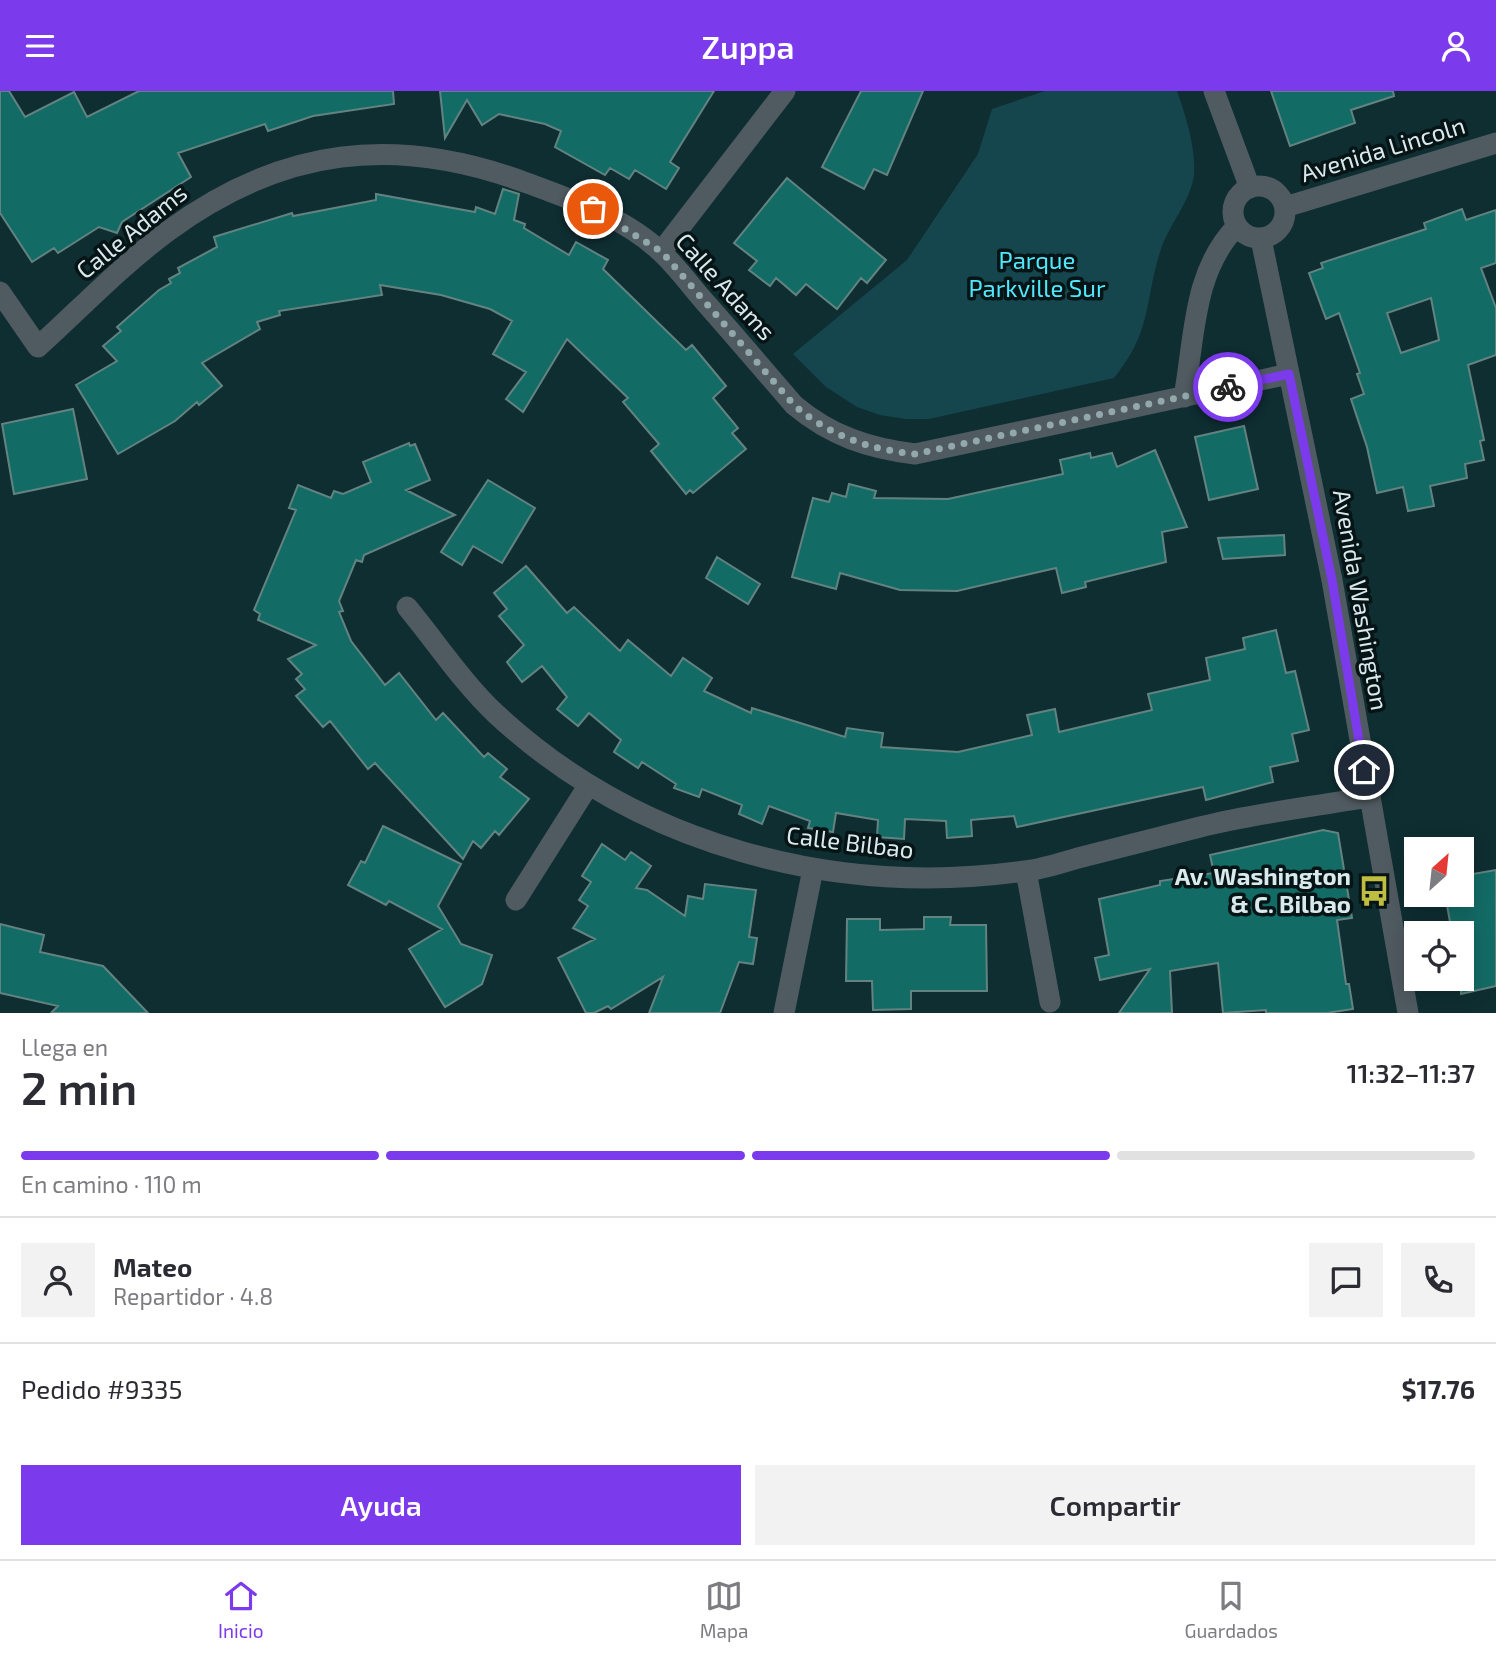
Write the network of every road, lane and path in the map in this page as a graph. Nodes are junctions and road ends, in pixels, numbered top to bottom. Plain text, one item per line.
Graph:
1 (785, 91) edge
2 (1214, 91) edge
3 (1496, 143) edge
4 (1250, 188) junction
5 (1285, 207) junction
6 (1237, 226) junction
7 (1261, 239) junction
8 (662, 252) junction
9 (0, 292) edge
10 (1289, 374) junction
11 (1184, 397) junction
12 (407, 607) dead end
13 (589, 786) junction
14 (1368, 797) junction
15 (813, 869) junction
16 (1026, 871) junction
17 (516, 900) dead end
18 (1050, 1002) dead end
19 (784, 1013) edge
20 (1408, 1013) edge

1 - 8 street
2 - 4 street
3 - 5 street, Avenida Lincoln
4 - 5 street
4 - 6 street
5 - 7 street
6 - 7 street
6 - 11 street
7 - 10 street, Avenida Washington
8 - 9 street, Calle Adams
8 - 11 street, Calle Adams
10 - 11 street, Calle Adams
10 - 14 street, Avenida Washington
12 - 13 street, Calle Bilbao
13 - 15 street, Calle Bilbao
13 - 17 street
14 - 16 street, Calle Bilbao
14 - 20 street, Avenida Washington
15 - 16 street, Calle Bilbao
15 - 19 street
16 - 18 street

